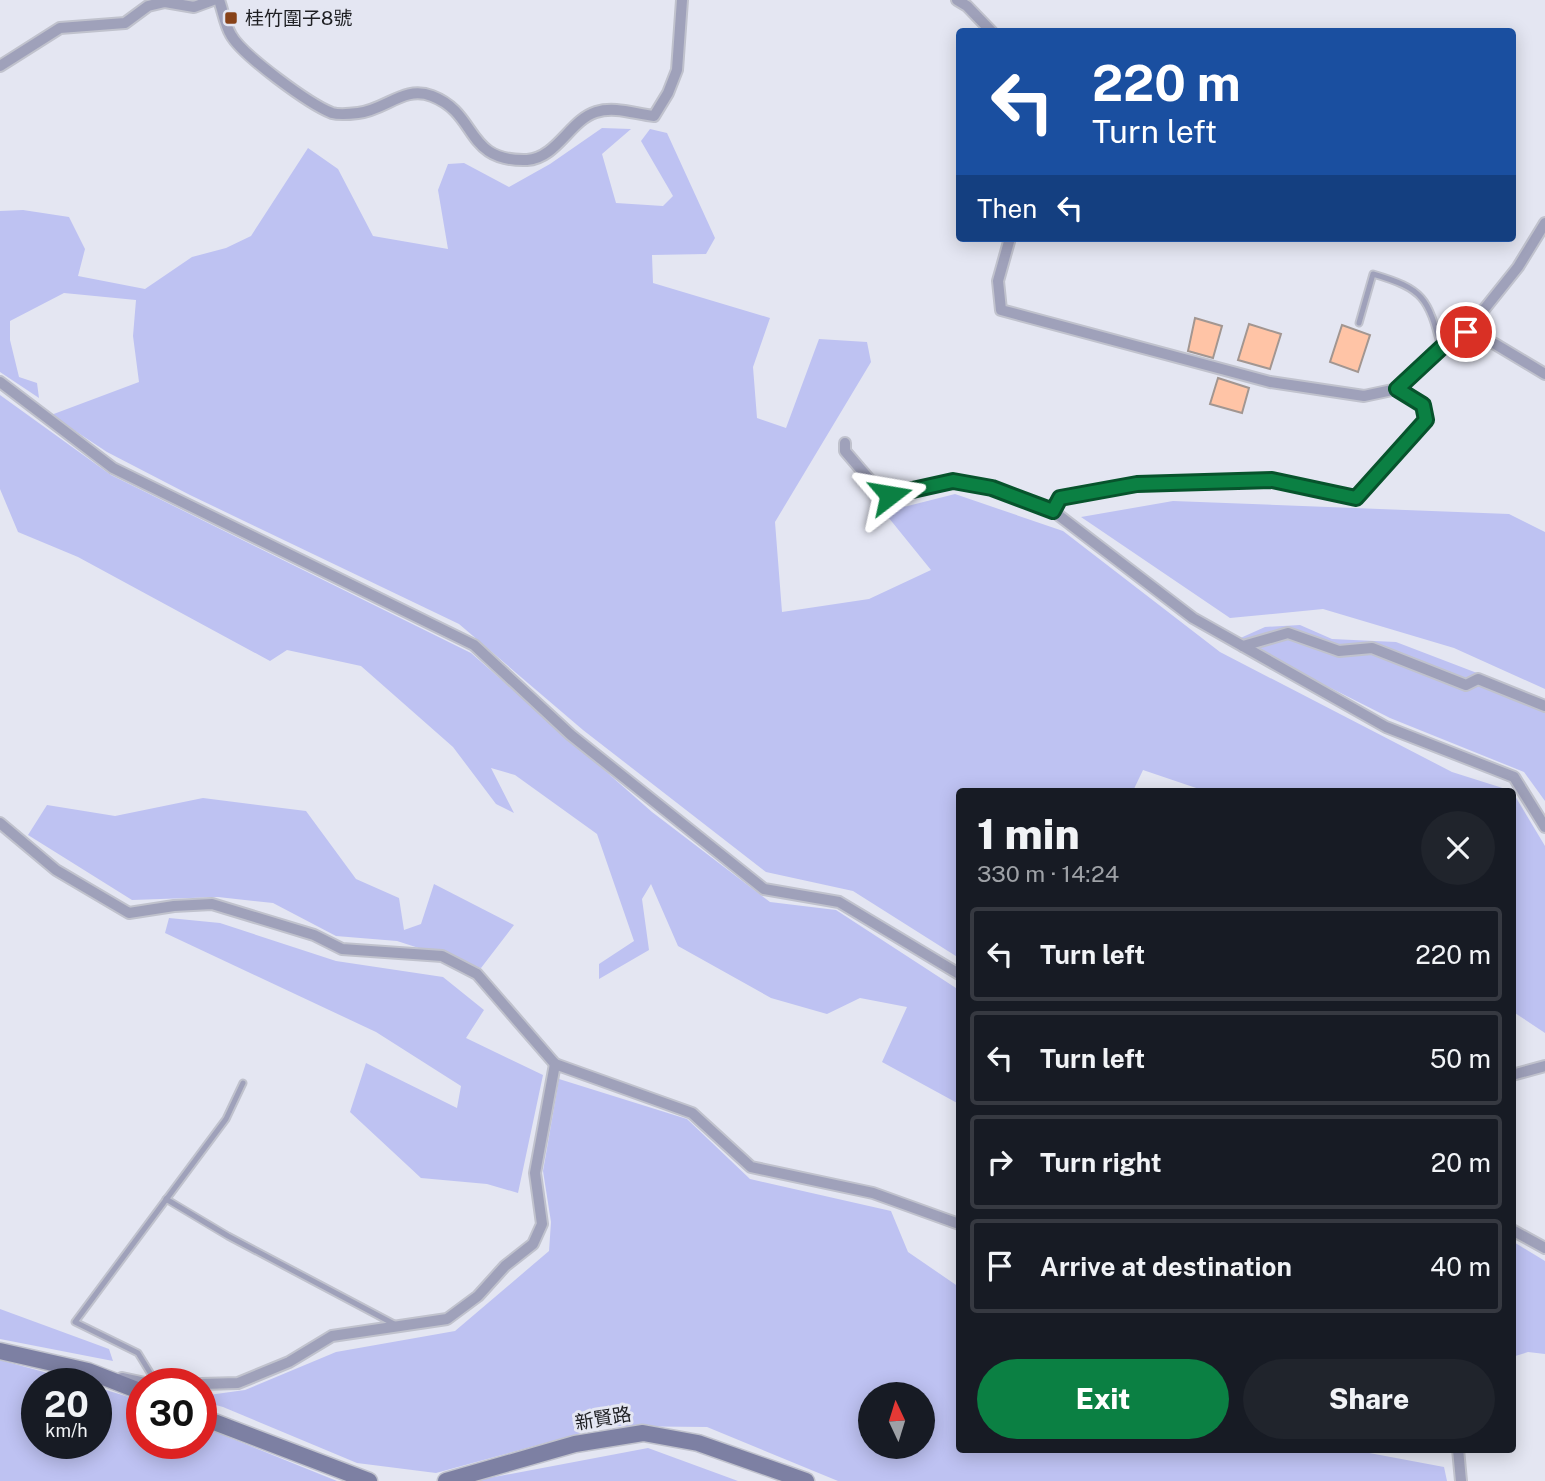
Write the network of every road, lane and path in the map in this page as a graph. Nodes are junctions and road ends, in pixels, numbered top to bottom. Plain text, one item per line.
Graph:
1 (213, 0) edge
2 (219, 0) edge
3 (682, 0) edge
4 (957, 0) edge
5 (988, 28) edge
6 (0, 66) edge
7 (1545, 223) edge
8 (1009, 242) edge
9 (1359, 323) dead end
10 (1466, 332) junction
11 (1441, 348) junction
12 (1545, 374) edge
13 (0, 382) edge
14 (1397, 389) junction
15 (845, 443) dead end
16 (1053, 511) junction
17 (1243, 646) junction
18 (1545, 706) edge
19 (0, 823) edge
20 (1545, 827) edge
21 (956, 972) edge
22 (555, 1064) junction
23 (1545, 1066) edge
24 (1516, 1075) edge
25 (243, 1083) dead end
26 (166, 1199) junction
27 (956, 1223) edge
28 (1516, 1232) edge
29 (1545, 1248) edge
30 (398, 1326) junction
31 (0, 1351) edge
32 (76, 1368) edge
33 (147, 1368) edge
34 (217, 1384) edge
35 (217, 1423) edge
36 (1458, 1453) edge
37 (369, 1481) edge
38 (446, 1481) edge
39 (806, 1481) edge
40 (1461, 1481) edge

1 - 6 street
2 - 3 street
4 - 5 street
7 - 10 street
8 - 14 street
9 - 11 lane
10 - 11 street
10 - 12 street
11 - 14 street
13 - 21 street
14 - 16 street
15 - 16 street
16 - 17 street
17 - 18 street
17 - 20 street
19 - 22 street
22 - 27 street
22 - 30 street
23 - 24 street
25 - 26 lane
26 - 30 lane
26 - 33 lane
28 - 29 street
30 - 34 street
31 - 32 street
35 - 37 street
36 - 40 street
38 - 39 street, 新賢路

